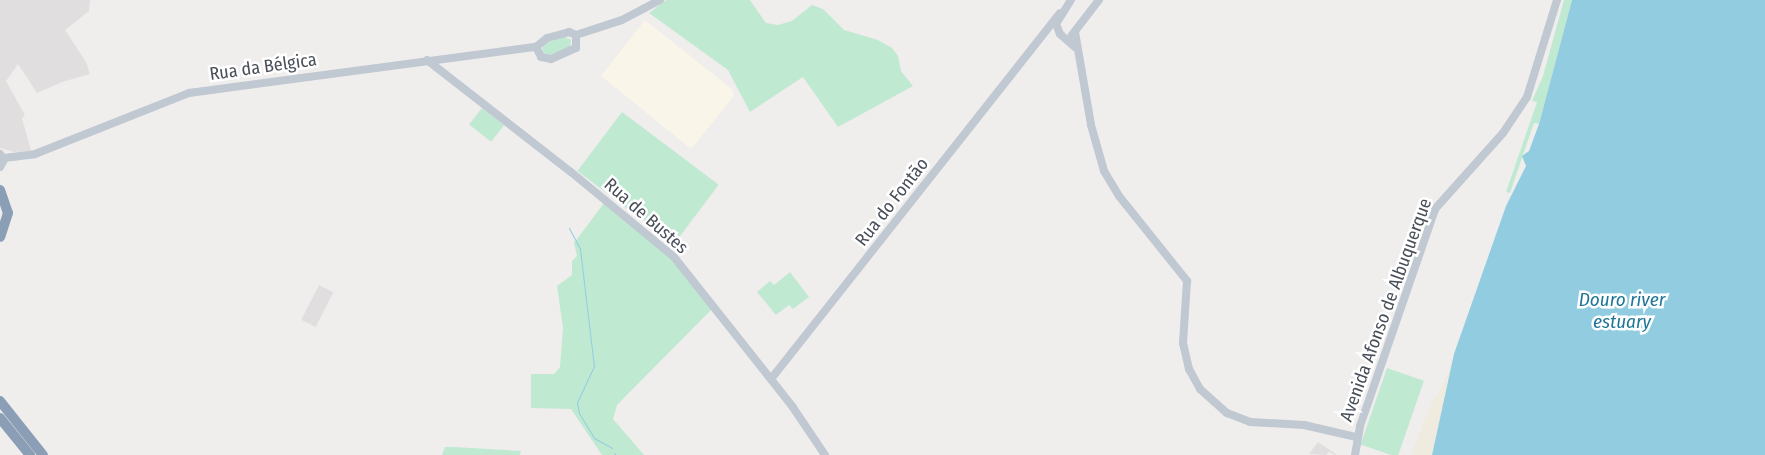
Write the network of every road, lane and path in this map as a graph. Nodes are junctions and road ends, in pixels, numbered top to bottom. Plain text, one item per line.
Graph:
1 (660, 0) edge
2 (1070, 0) edge
3 (1557, 0) edge
4 (1099, 2) edge
5 (1060, 13) junction
6 (1075, 32) junction
7 (576, 35) junction
8 (1063, 35) junction
9 (1036, 44) junction
10 (536, 47) junction
11 (1077, 52) junction
12 (427, 60) junction
13 (2, 156) edge
14 (0, 168) edge
15 (0, 190) edge
16 (0, 237) edge
17 (771, 379) junction
18 (0, 401) edge
19 (0, 418) edge
20 (1356, 437) junction
21 (30, 455) edge
22 (43, 455) edge
23 (825, 455) edge
24 (1355, 455) edge

1 - 7 main road, Rua da Bélgica
2 - 5 main road, Rua do Fontão
3 - 20 main road, Avenida Afonso de Albuquerque
4 - 6 main road
5 - 8 main road
5 - 9 main road, Rua do Fontão
6 - 8 main road, Rua do Fontão
6 - 11 main road
7 - 10 main road, Rua da Bélgica
7 - 10 main road
8 - 9 main road, Rua do Fontão
8 - 11 main road
9 - 17 main road, Rua do Fontão
10 - 12 main road, Rua da Bélgica
11 - 20 main road
12 - 13 main road, Rua da Bélgica
12 - 17 main road, Rua de Bustes
13 - 14 main road
15 - 16 highway
17 - 23 main road, Rua de Bustes
18 - 22 highway
19 - 21 highway
20 - 24 main road, Avenida Afonso de Albuquerque

